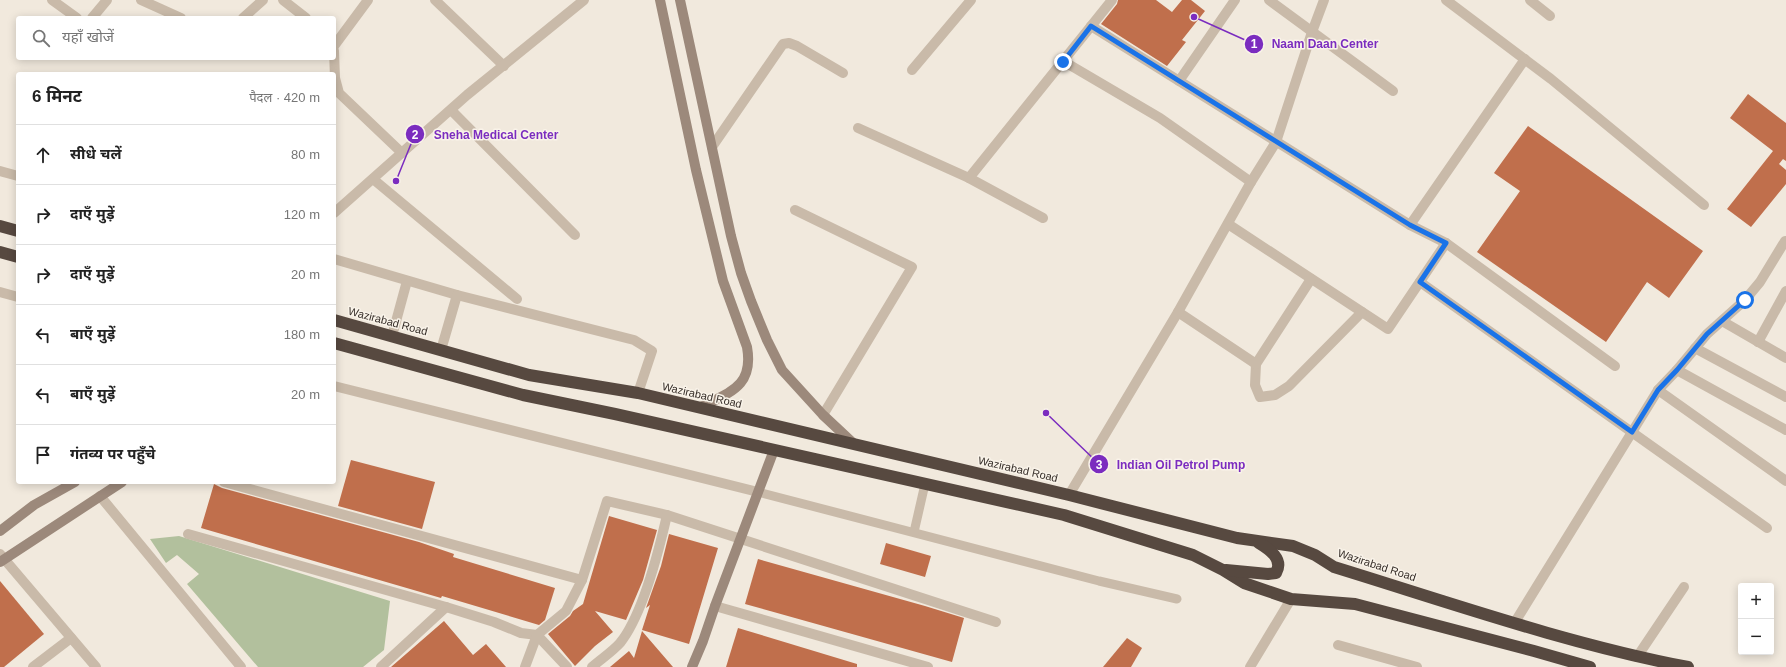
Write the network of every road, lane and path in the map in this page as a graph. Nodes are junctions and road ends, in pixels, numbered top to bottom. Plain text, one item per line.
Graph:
1 (52, 0) edge
2 (107, 0) edge
3 (141, 0) edge
4 (263, 0) edge
5 (283, 0) edge
6 (368, 0) edge
7 (436, 0) edge
8 (660, 0) edge
9 (680, 0) edge
10 (971, 0) edge
11 (1112, 0) edge
12 (1235, 0) edge
13 (1269, 0) edge
14 (1324, 0) edge
15 (1446, 0) edge
16 (1530, 0) edge
17 (580, 1) edge
18 (74, 16) edge
19 (94, 16) edge
20 (177, 16) edge
21 (245, 16) edge
22 (303, 16) edge
23 (1550, 16) dead end
24 (1091, 26) junction
25 (1312, 32) junction
26 (336, 43) edge
27 (334, 60) edge
28 (1525, 60) junction
29 (1063, 62) junction
30 (504, 66) junction
31 (912, 70) dead end
32 (335, 72) edge
33 (843, 73) dead end
34 (1179, 81) junction
35 (336, 82) edge
36 (1393, 91) dead end
37 (450, 110) junction
38 (858, 128) dead end
39 (1276, 142) junction
40 (712, 147) junction
41 (402, 153) junction
42 (0, 171) edge
43 (16, 175) edge
44 (969, 178) junction
45 (373, 179) junction
46 (1251, 182) junction
47 (1704, 205) dead end
48 (795, 210) dead end
49 (336, 211) edge
50 (1043, 218) dead end
51 (1228, 224) junction
52 (1410, 225) junction
53 (0, 226) edge
54 (16, 230) edge
55 (575, 235) dead end
56 (1785, 241) dead end
57 (1446, 243) junction
58 (0, 252) edge
59 (16, 256) edge
60 (336, 260) edge
61 (1312, 279) junction
62 (407, 281) junction
63 (1420, 282) junction
64 (1786, 291) edge
65 (0, 292) edge
66 (457, 295) junction
67 (16, 296) edge
68 (517, 299) dead end
69 (1178, 312) junction
70 (1362, 312) junction
71 (336, 321) edge
72 (1722, 321) junction
73 (392, 336) junction
74 (1758, 342) junction
75 (336, 344) edge
76 (1695, 348) junction
77 (442, 350) junction
78 (1786, 358) edge
79 (1256, 364) junction
80 (1614, 366) dead end
81 (1677, 370) junction
82 (336, 386) edge
83 (1658, 390) junction
84 (638, 393) junction
85 (1786, 397) edge
86 (701, 407) junction
87 (823, 415) junction
88 (1786, 430) edge
89 (1632, 432) junction
90 (854, 444) junction
91 (774, 450) junction
92 (1786, 482) edge
93 (71, 484) edge
94 (119, 484) edge
95 (231, 484) edge
96 (925, 484) junction
97 (758, 492) junction
98 (1069, 494) junction
99 (100, 496) junction
100 (667, 515) junction
101 (1767, 528) dead end
102 (0, 531) edge
103 (914, 532) junction
104 (188, 534) dead end
105 (740, 538) junction
106 (1254, 540) junction
107 (1, 558) edge
108 (1223, 570) junction
109 (582, 580) junction
110 (1684, 587) dead end
111 (1177, 599) dead end
112 (1292, 599) junction
113 (715, 606) junction
114 (446, 607) junction
115 (996, 622) dead end
116 (1515, 622) junction
117 (537, 635) junction
118 (71, 638) junction
119 (1338, 645) dead end
120 (1637, 657) junction
121 (33, 667) edge
122 (96, 667) edge
123 (240, 667) edge
124 (381, 667) edge
125 (525, 667) edge
126 (567, 667) edge
127 (592, 667) edge
128 (692, 667) edge
129 (928, 667) edge
130 (1250, 667) edge
131 (1417, 667) edge
132 (1590, 667) edge
133 (1688, 667) edge

1 - 18 street
2 - 19 street
3 - 20 street
4 - 21 street
5 - 22 street
6 - 26 street
7 - 30 street
8 - 86 main road
9 - 40 main road
10 - 31 street
11 - 24 street
12 - 34 street
13 - 25 street
14 - 25 street
15 - 28 street
16 - 23 street
17 - 30 street
24 - 29 street
24 - 34 street
25 - 36 street
25 - 39 street
27 - 32 street
28 - 47 street
28 - 52 street
29 - 44 street
29 - 46 street
30 - 37 street
33 - 40 street
34 - 39 street
35 - 41 street
37 - 41 street
37 - 55 street
38 - 44 street
39 - 46 street
39 - 52 street
40 - 87 main road
41 - 45 street
42 - 43 street
44 - 50 street
45 - 49 street
45 - 68 street
46 - 51 street
48 - 87 street
51 - 61 street
51 - 69 street
52 - 57 street
53 - 54 highway
56 - 72 street
57 - 63 street
57 - 80 street
58 - 59 highway
60 - 62 street
61 - 70 street
61 - 79 street
62 - 66 street
62 - 73 street
63 - 70 street
63 - 89 street
64 - 74 street
65 - 67 street
66 - 77 street
66 - 84 street
69 - 79 street
69 - 98 street
70 - 79 street
71 - 73 highway, Wazirabad Road
72 - 74 street
72 - 76 street
73 - 77 highway, Wazirabad Road
74 - 78 street
75 - 91 highway
76 - 81 street
76 - 85 street
77 - 84 highway, Wazirabad Road
81 - 83 street
81 - 88 street
82 - 97 street
83 - 89 street
83 - 92 street
84 - 86 highway, Wazirabad Road
86 - 90 highway, Wazirabad Road
87 - 90 main road
89 - 101 street
89 - 116 street
90 - 98 highway, Wazirabad Road
91 - 96 highway
91 - 97 main road
93 - 102 main road
94 - 99 main road
95 - 109 street
96 - 103 lane
96 - 108 highway
97 - 103 lane
97 - 105 main road
98 - 106 highway, Wazirabad Road
99 - 107 main road
99 - 123 street
100 - 105 street
100 - 109 street
100 - 127 street
103 - 111 lane
104 - 114 street
105 - 113 main road
105 - 115 street
106 - 108 highway
106 - 116 highway, Wazirabad Road
107 - 118 street
108 - 112 highway
109 - 117 street
110 - 120 street
112 - 130 street
112 - 132 highway
113 - 128 main road
113 - 129 street
114 - 117 street
114 - 124 street
116 - 120 highway, Wazirabad Road
117 - 125 street
117 - 126 street
118 - 121 street
118 - 122 street
119 - 131 street
120 - 133 highway, Wazirabad Road

